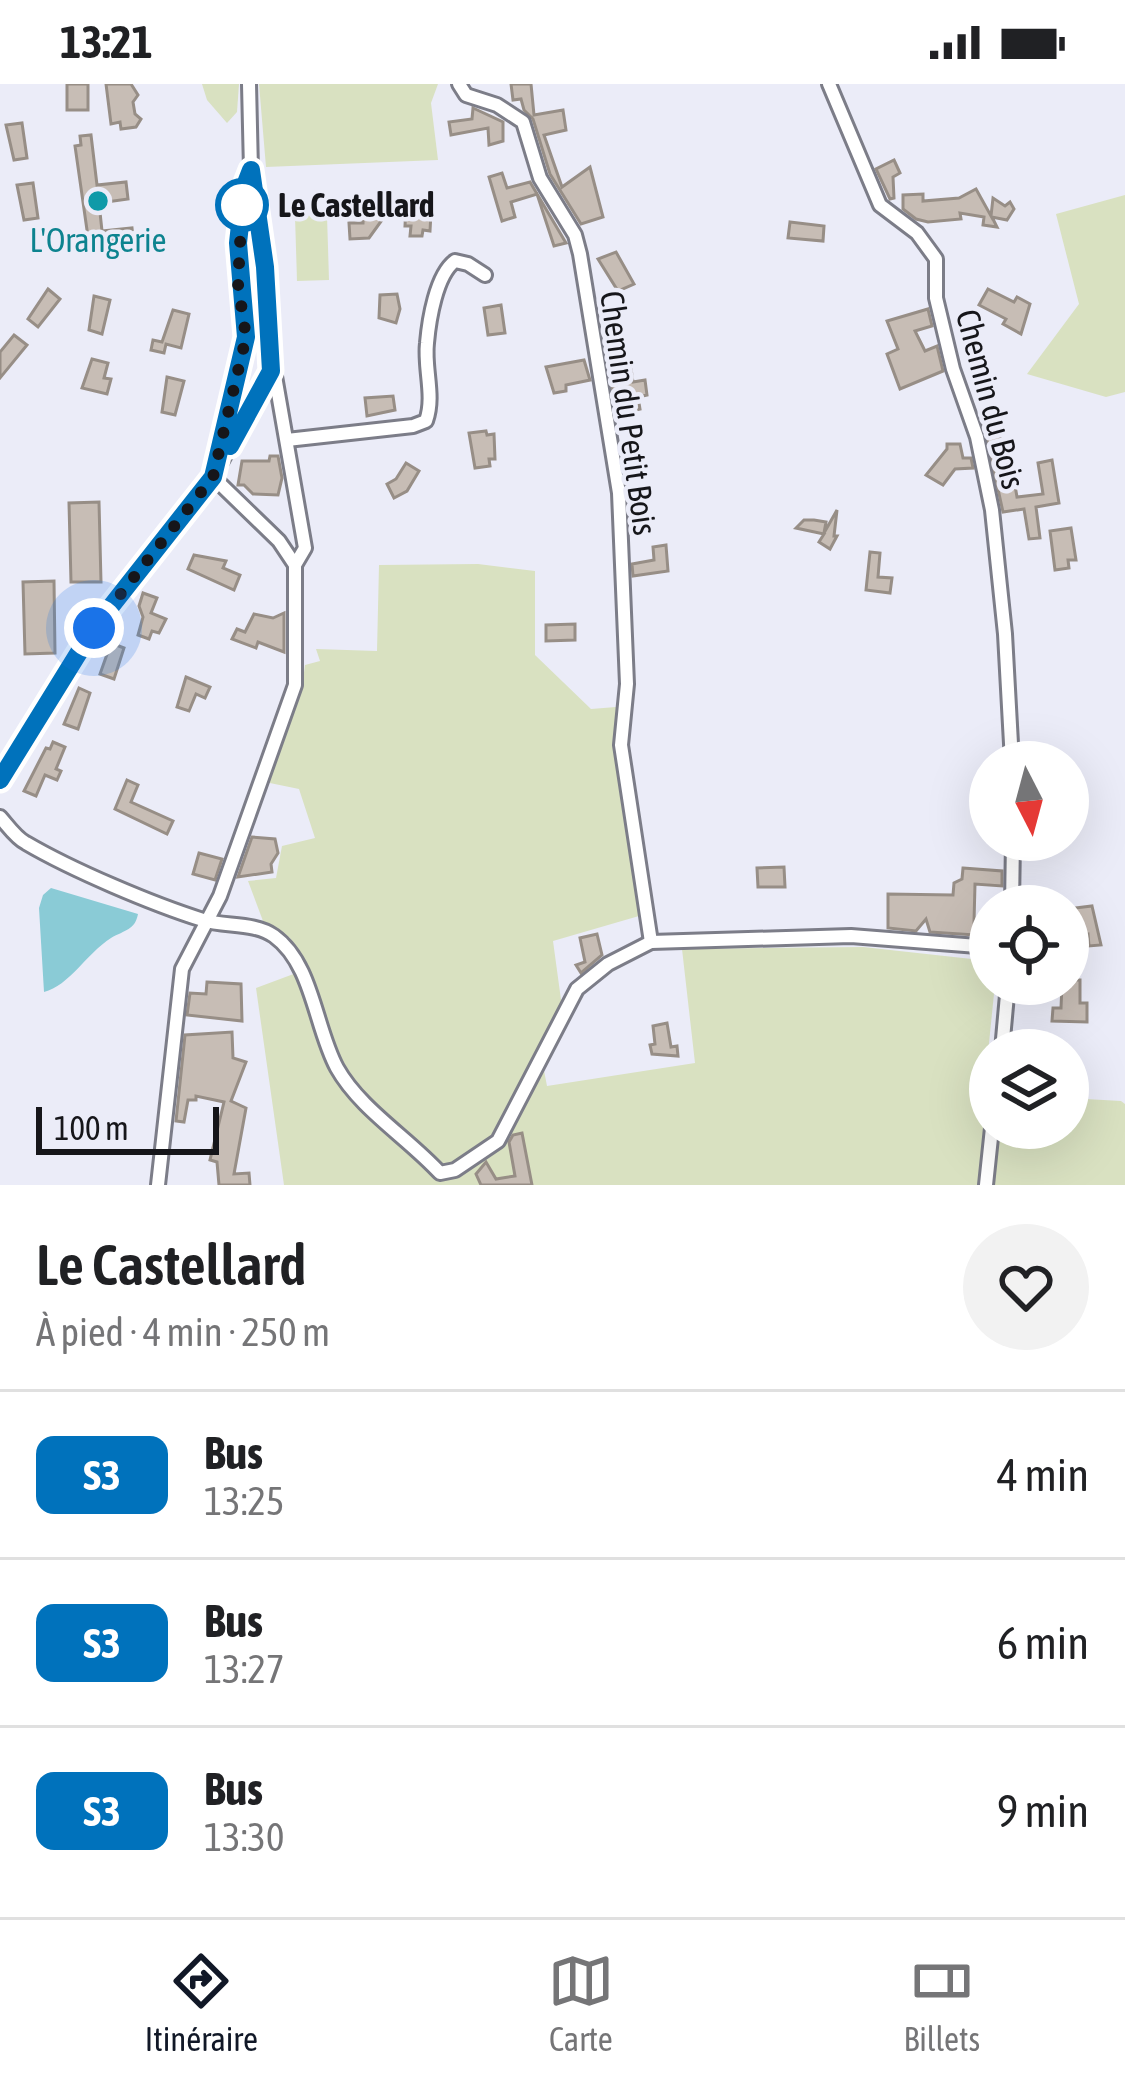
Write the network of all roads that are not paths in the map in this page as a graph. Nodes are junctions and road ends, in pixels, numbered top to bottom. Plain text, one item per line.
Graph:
1 (249, 84) edge
2 (459, 84) edge
3 (829, 84) edge
4 (251, 170) junction
5 (485, 275) dead end
6 (271, 371) junction
7 (287, 440) junction
8 (213, 477) junction
9 (295, 565) junction
10 (1011, 741) edge
11 (0, 780) edge
12 (0, 818) edge
13 (209, 922) junction
14 (651, 942) junction
15 (969, 945) edge
16 (990, 1149) edge
17 (440, 1179) edge
18 (158, 1185) edge
19 (986, 1185) edge

1 - 4 street
2 - 14 street, Chemin du Petit Bois
3 - 10 street, Chemin du Bois
4 - 6 street
4 - 8 street
5 - 7 street
6 - 7 street
6 - 8 street
7 - 9 street
8 - 9 street
8 - 11 street
9 - 13 street
12 - 13 street
13 - 17 street
13 - 18 street
14 - 15 street
14 - 17 street
16 - 19 street

